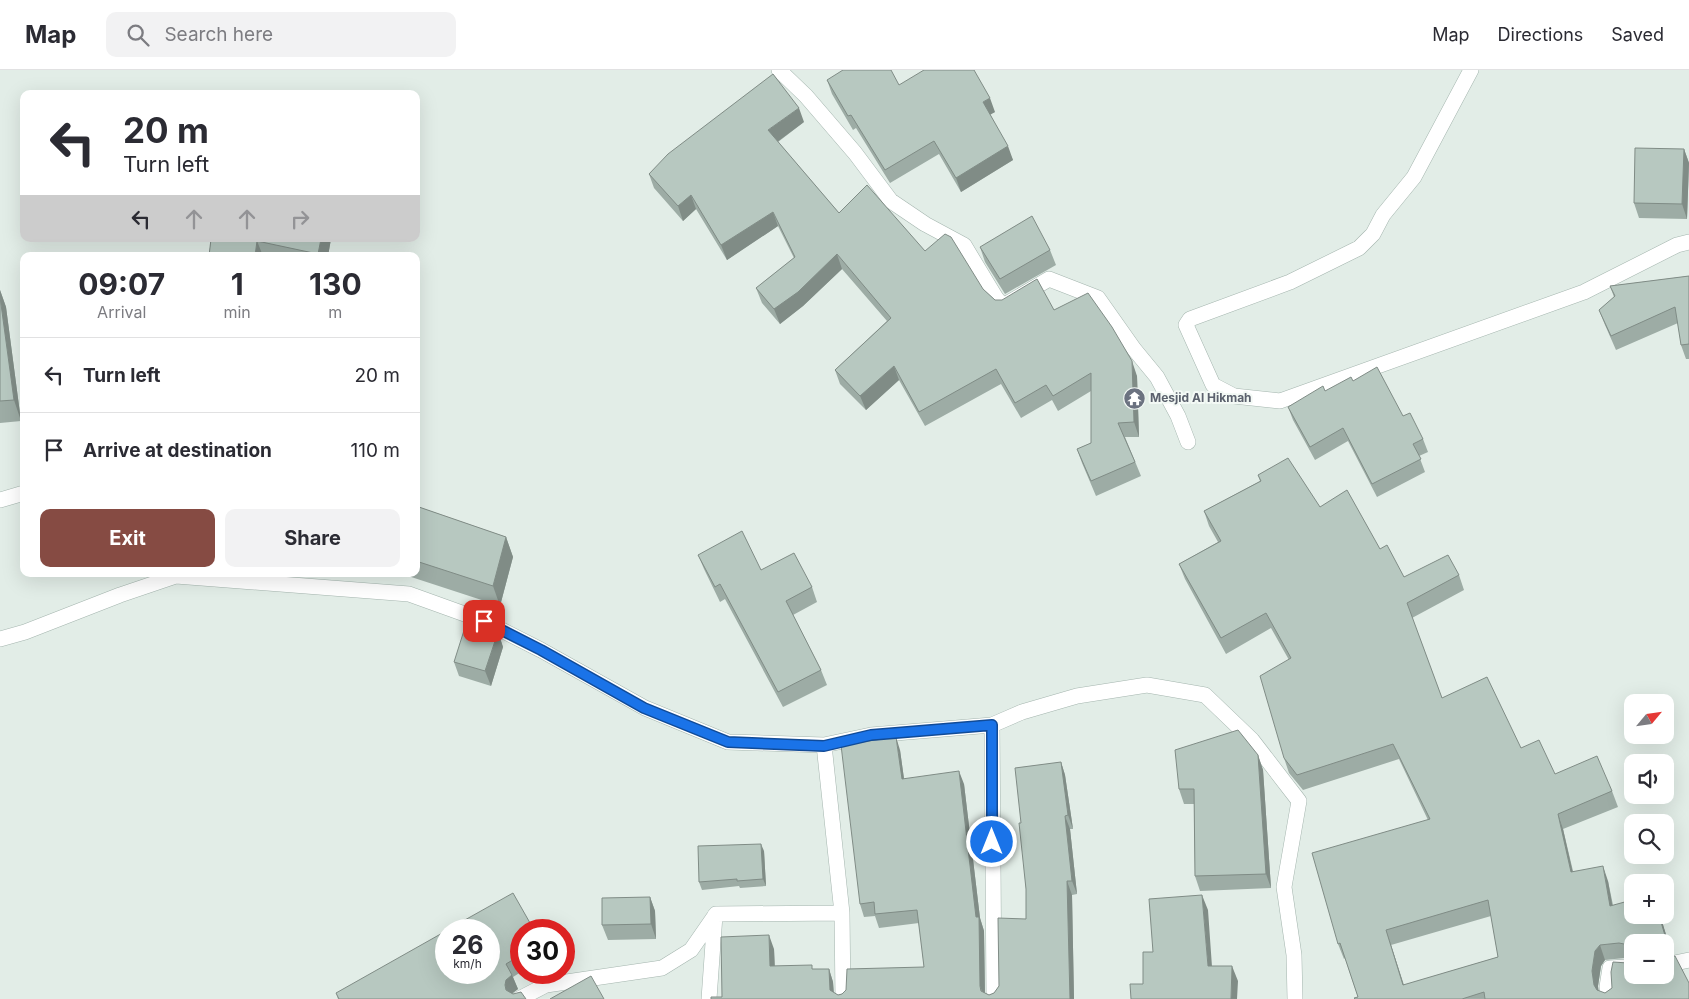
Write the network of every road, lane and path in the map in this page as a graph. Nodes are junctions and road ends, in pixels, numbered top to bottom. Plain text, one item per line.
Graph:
1 (779, 70) edge
2 (1471, 70) edge
3 (1689, 242) edge
4 (1188, 442) dead end
5 (20, 494) edge
6 (0, 500) edge
7 (173, 577) edge
8 (189, 577) edge
9 (0, 639) edge
10 (992, 725) junction
11 (824, 746) junction
12 (842, 913) junction
13 (716, 914) junction
14 (1689, 960) edge
15 (1674, 963) edge
16 (1624, 967) edge
17 (575, 980) edge
18 (546, 984) joint
19 (519, 999) edge
20 (554, 999) edge
21 (709, 999) edge
22 (843, 999) edge
23 (994, 999) edge
24 (1295, 999) edge
25 (1609, 999) edge

1 - 4 street
2 - 3 street
5 - 6 street
7 - 9 street
8 - 11 street
10 - 11 street
10 - 23 street
10 - 24 street
11 - 12 street
12 - 13 street
12 - 22 street
13 - 17 street
13 - 21 street
14 - 15 street
16 - 25 street
18 - 19 street
18 - 20 street

